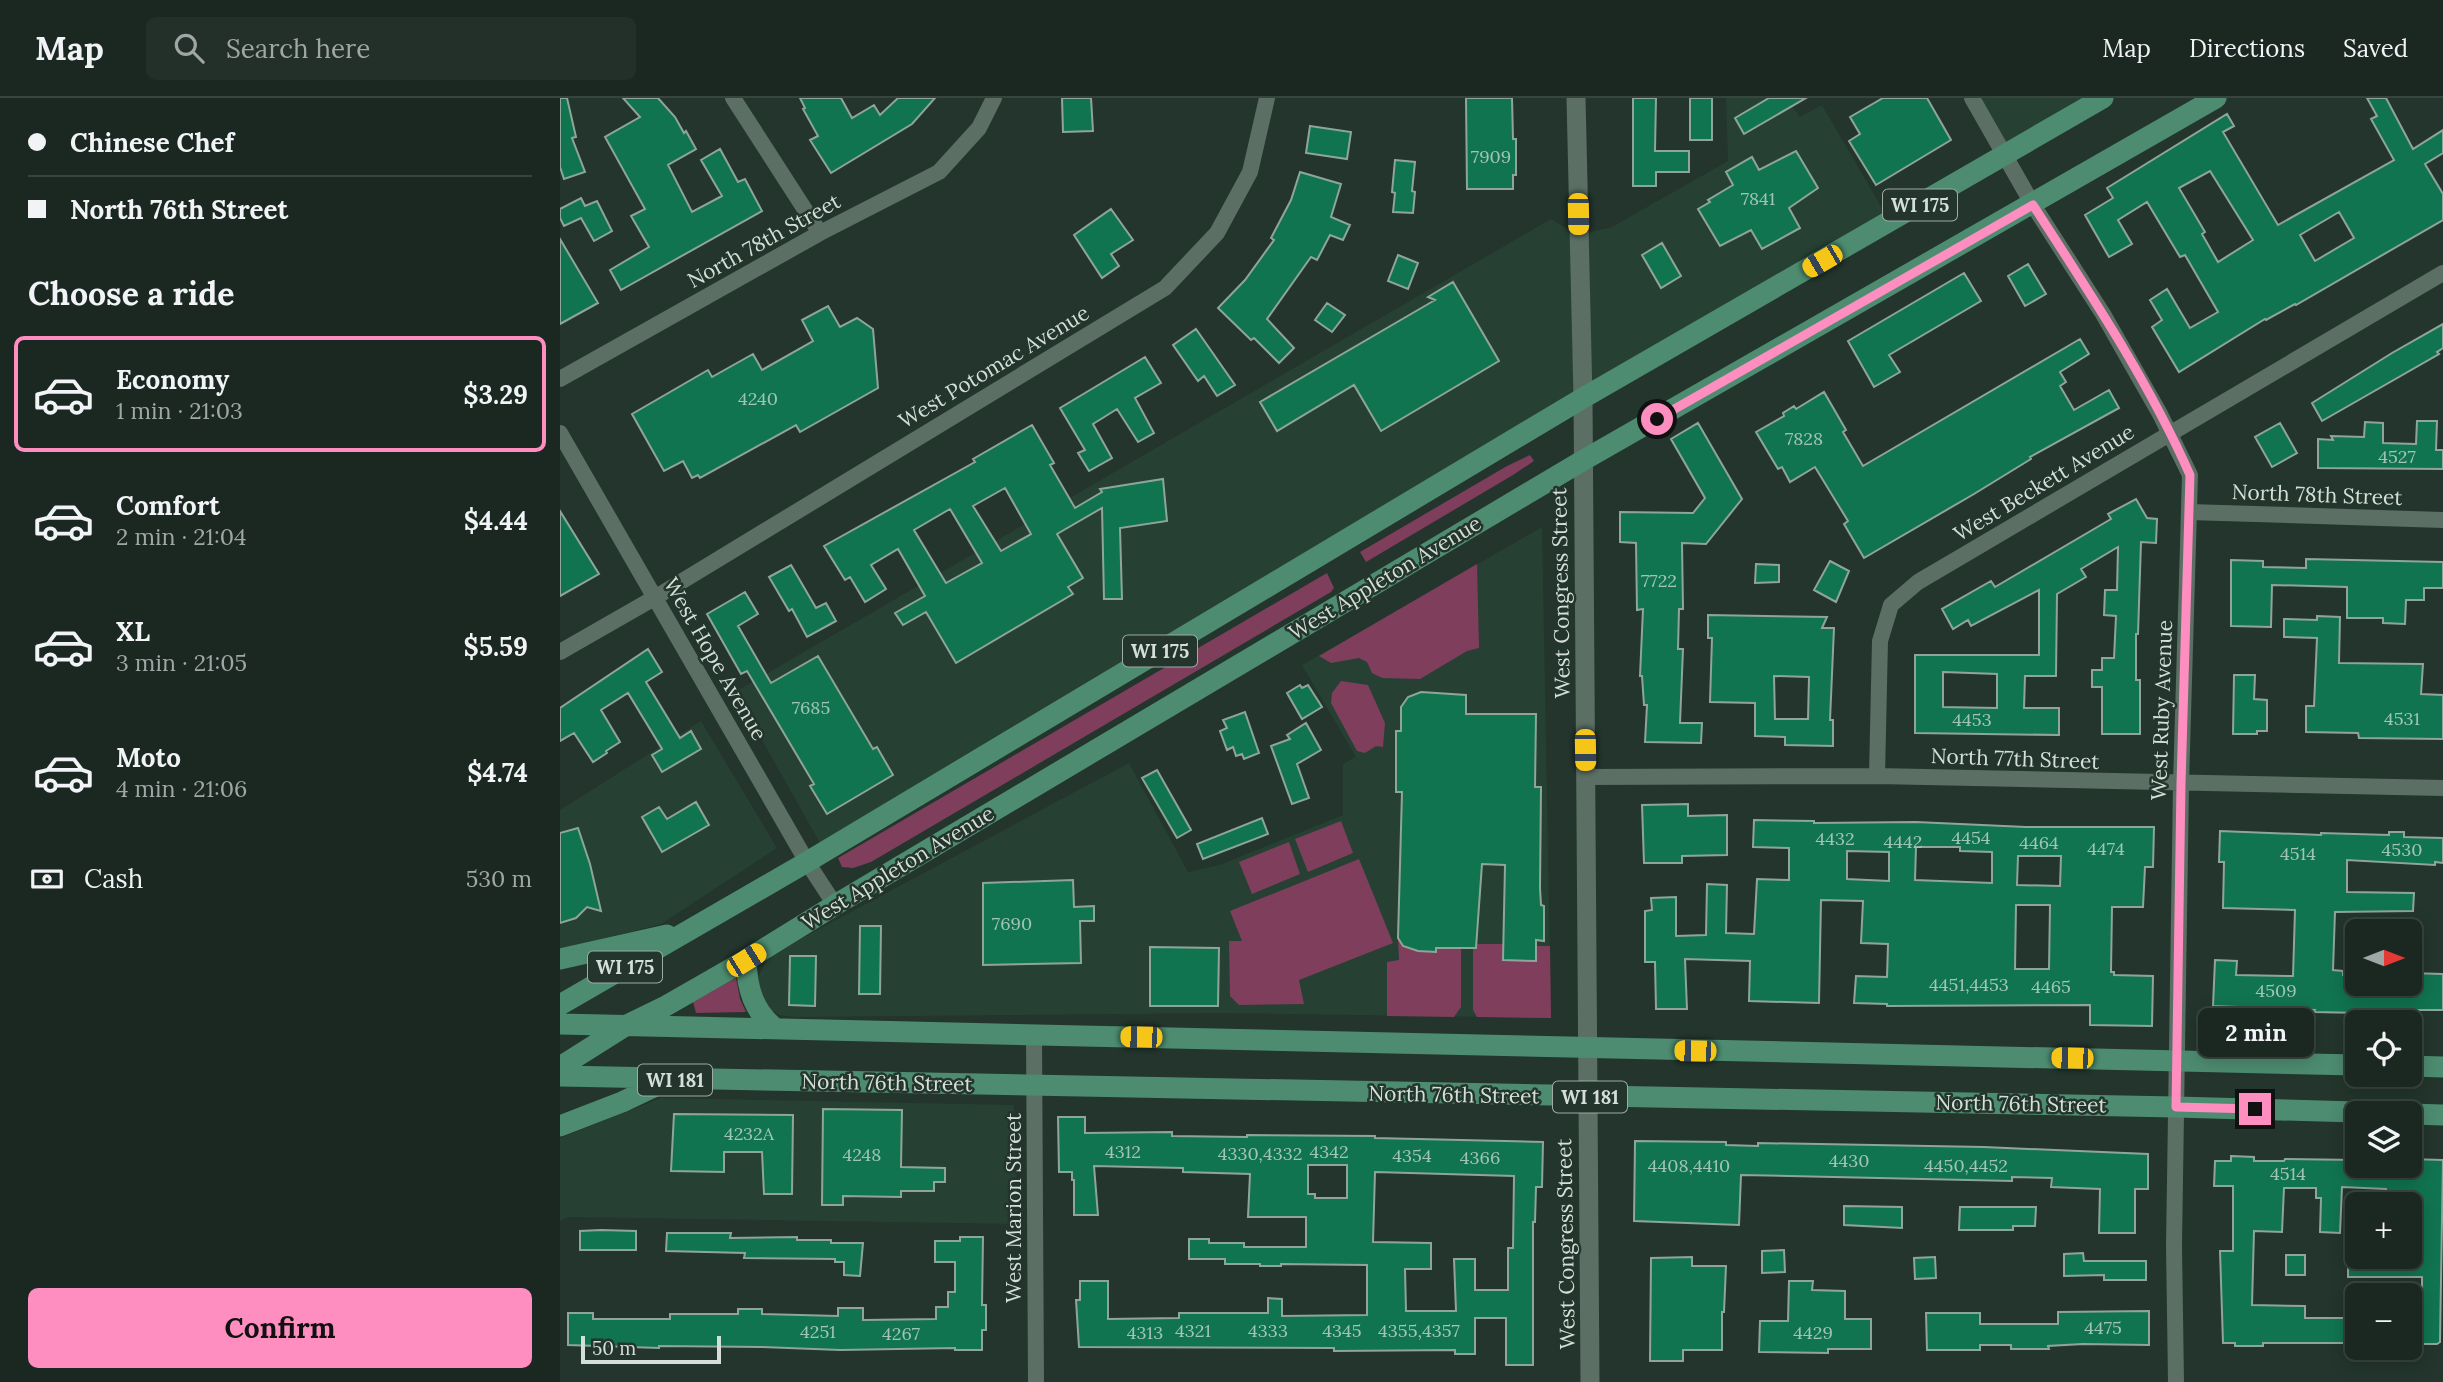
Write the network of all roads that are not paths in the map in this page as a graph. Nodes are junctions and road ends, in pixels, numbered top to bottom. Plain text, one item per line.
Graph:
1 (733, 98) edge
2 (994, 98) edge
3 (1266, 98) edge
4 (1576, 98) edge
5 (1972, 98) edge
6 (2103, 98) edge
7 (2216, 98) edge
8 (2005, 156) junction
9 (2033, 205) junction
10 (820, 233) junction
11 (2443, 273) edge
12 (560, 379) edge
13 (1583, 398) junction
14 (2171, 432) junction
15 (560, 433) edge
16 (1582, 461) junction
17 (2189, 512) junction
18 (2443, 520) edge
19 (656, 597) junction
20 (560, 652) edge
21 (1877, 776) junction
22 (1586, 777) junction
23 (2181, 784) junction
24 (2443, 788) edge
25 (807, 862) junction
26 (835, 905) junction
27 (690, 929) junction
28 (560, 959) edge
29 (746, 960) junction
30 (560, 1005) edge
31 (560, 1024) edge
32 (625, 1026) junction
33 (776, 1029) junction
34 (1034, 1034) junction
35 (1588, 1048) junction
36 (2178, 1060) junction
37 (2345, 1065) edge
38 (2422, 1066) edge
39 (560, 1067) edge
40 (2443, 1067) edge
41 (560, 1076) edge
42 (668, 1080) junction
43 (1034, 1086) junction
44 (1588, 1097) junction
45 (2176, 1107) junction
46 (2345, 1112) edge
47 (2422, 1114) edge
48 (2443, 1115) edge
49 (560, 1126) edge
50 (1036, 1382) edge
51 (1590, 1382) edge
52 (2176, 1382) edge

1 - 10 street
2 - 10 street, North 78th Street
3 - 19 street, West Potomac Avenue
4 - 13 street, West Congress Street
5 - 8 street, West Ruby Avenue
6 - 8 main road, WI 175
7 - 9 main road, West Appleton Avenue / WI 175
8 - 9 street, West Ruby Avenue
8 - 13 main road, WI 175
9 - 14 street, West Ruby Avenue
9 - 16 main road, West Appleton Avenue / WI 175
10 - 12 street, North 78th Street
11 - 14 street, West Beckett Avenue
13 - 16 street, West Congress Street
13 - 25 main road, WI 175
14 - 17 street, West Ruby Avenue
14 - 21 street, West Beckett Avenue
15 - 19 street, West Hope Avenue
16 - 22 street, West Congress Street
16 - 26 main road, West Appleton Avenue / WI 175
17 - 18 street, North 78th Street
17 - 23 street, West Ruby Avenue
19 - 20 street
19 - 25 street, West Hope Avenue
21 - 22 street, North 77th Street
21 - 23 street, North 77th Street
22 - 35 street, West Congress Street
23 - 24 street, North 77th Street
23 - 36 street, West Ruby Avenue
25 - 26 street, West Hope Avenue
25 - 27 main road, WI 175
26 - 29 main road, West Appleton Avenue / WI 175
27 - 28 main road
27 - 30 main road, WI 175
29 - 32 main road, West Appleton Avenue / WI 175
29 - 33 main road
31 - 32 main road
32 - 33 main road
32 - 39 main road, West Appleton Avenue / WI 175
33 - 34 main road
34 - 35 main road
34 - 43 street, West Marion Street
35 - 36 main road
35 - 44 street, West Congress Street
36 - 37 main road
36 - 45 street, West Ruby Avenue
38 - 40 main road
41 - 42 main road, North 76th Street / WI 181
42 - 43 main road, North 76th Street / WI 181
42 - 49 main road
43 - 44 main road, North 76th Street / WI 181
43 - 50 street, West Marion Street
44 - 45 main road, North 76th Street / WI 181
44 - 51 street, West Congress Street
45 - 46 main road, North 76th Street / WI 181
45 - 52 street, West Ruby Avenue
47 - 48 main road

